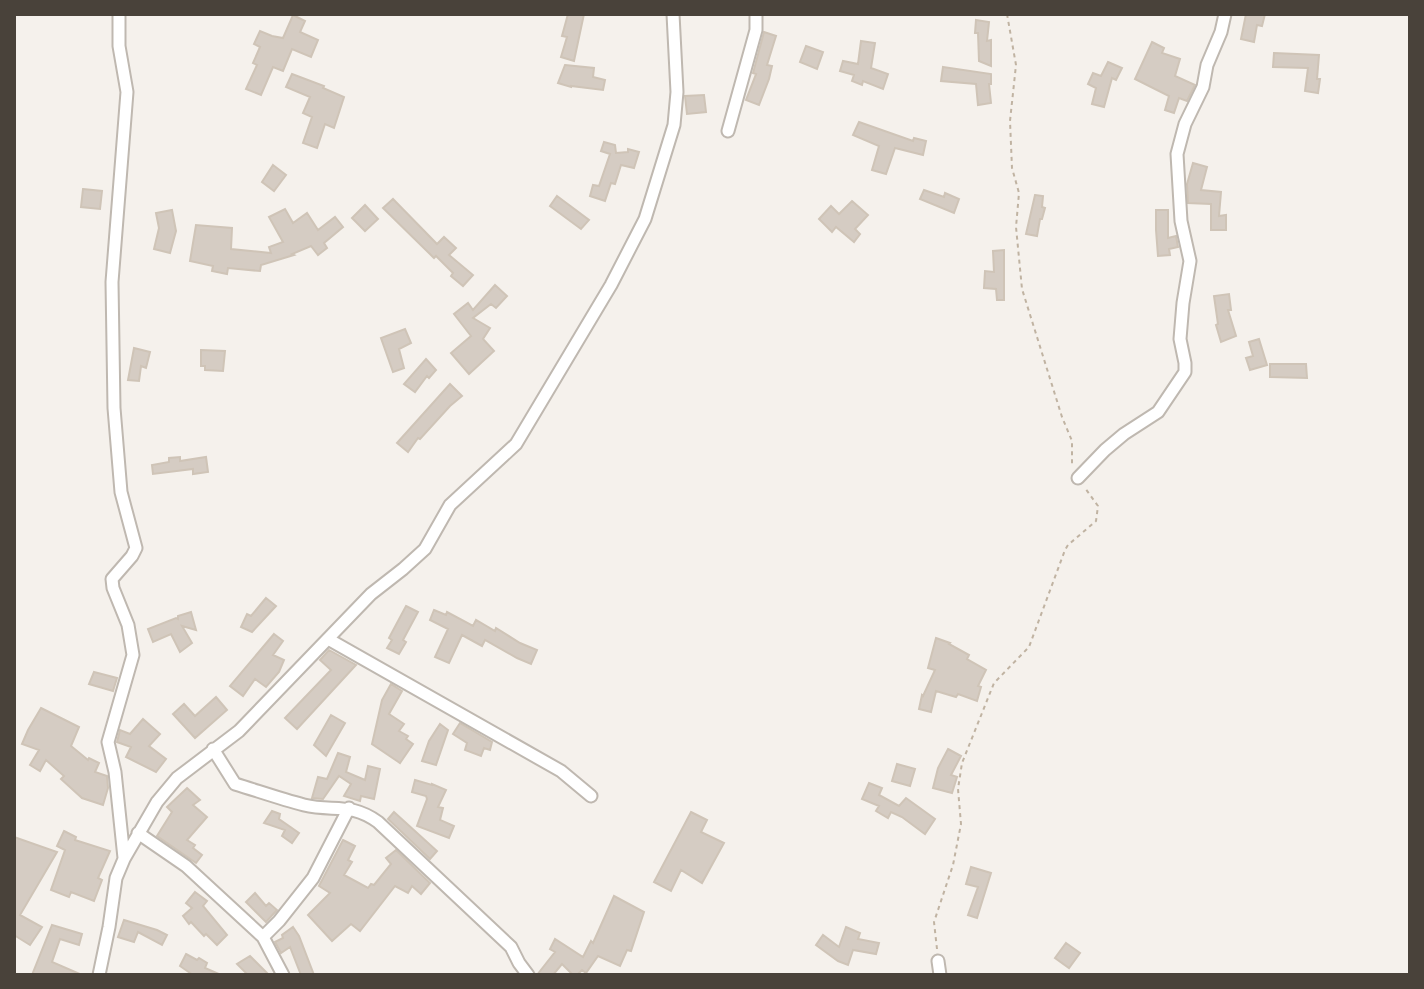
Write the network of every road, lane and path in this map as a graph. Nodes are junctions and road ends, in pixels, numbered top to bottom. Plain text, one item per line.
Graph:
1 (119, 14) edge
2 (673, 14) edge
3 (756, 14) edge
4 (1007, 14) edge
5 (1225, 14) edge
6 (728, 131) dead end
7 (1078, 478) junction
8 (328, 639) junction
9 (213, 749) junction
10 (591, 796) dead end
11 (349, 808) junction
12 (138, 833) junction
13 (124, 859) junction
14 (263, 937) junction
15 (938, 961) joint
16 (99, 975) edge
17 (283, 975) edge
18 (528, 975) edge
19 (940, 975) edge

1 - 13 street
2 - 8 street
3 - 6 street
4 - 7 path
5 - 7 street
7 - 15 path
8 - 9 street
8 - 10 street
9 - 11 street
9 - 12 street
11 - 14 street
11 - 18 street
12 - 13 street
12 - 14 street
13 - 16 street
14 - 17 street
15 - 19 street

